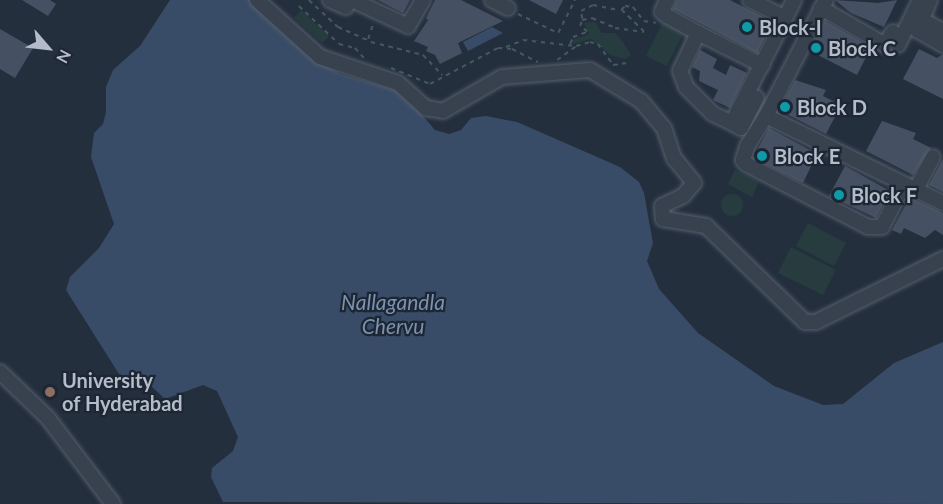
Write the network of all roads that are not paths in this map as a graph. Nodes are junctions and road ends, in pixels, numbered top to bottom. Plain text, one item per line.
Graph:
1 (257, 0) edge
2 (330, 0) edge
3 (351, 0) edge
4 (423, 0) edge
5 (492, 0) edge
6 (750, 0) edge
7 (794, 0) edge
8 (920, 0) edge
9 (931, 0) edge
10 (823, 4) edge
11 (665, 6) edge
12 (514, 11) road end
13 (785, 18) junction
14 (922, 20) junction
15 (943, 31) edge
16 (698, 33) junction
17 (943, 45) edge
18 (677, 55) dead end
19 (762, 65) junction
20 (686, 87) junction
21 (756, 98) dead end
22 (766, 116) junction
23 (732, 123) junction
24 (933, 157) dead end
25 (910, 187) junction
26 (943, 203) edge
27 (943, 259) edge
28 (0, 372) edge
29 (113, 504) edge

1 - 27 street
2 - 3 street
3 - 4 street
5 - 12 street
6 - 13 street
7 - 13 street
8 - 10 street
9 - 14 street
10 - 22 street
11 - 16 street
13 - 19 street
14 - 15 street
14 - 17 street
16 - 19 street
16 - 20 street
18 - 20 street
19 - 23 street
20 - 23 street
21 - 23 street
22 - 25 street
22 - 25 street
24 - 25 street
25 - 26 street
28 - 29 street

